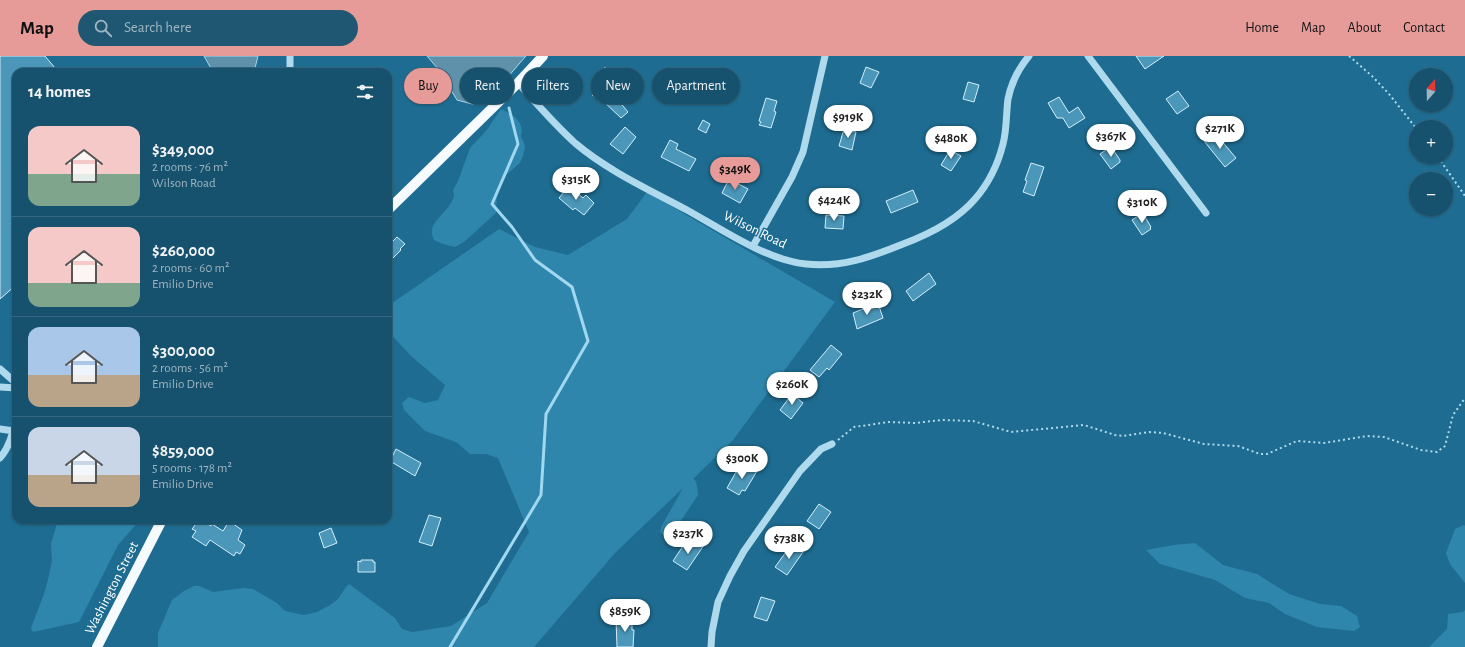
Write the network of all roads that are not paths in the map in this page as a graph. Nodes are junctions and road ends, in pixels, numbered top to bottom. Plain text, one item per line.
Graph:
1 (290, 56) edge
2 (543, 56) edge
3 (825, 56) edge
4 (1029, 56) edge
5 (1088, 56) edge
6 (290, 68) edge
7 (518, 83) junction
8 (392, 206) edge
9 (1206, 213) dead end
10 (753, 246) junction
11 (0, 369) edge
12 (12, 380) edge
13 (0, 387) edge
14 (12, 388) edge
15 (0, 429) edge
16 (12, 431) edge
17 (12, 436) edge
18 (832, 444) road end
19 (0, 458) edge
20 (160, 524) edge
21 (98, 647) edge
22 (711, 647) edge

1 - 6 street
2 - 7 main road
3 - 10 street
4 - 10 street, Wilson Road
5 - 9 street
7 - 8 main road
7 - 10 street, Wilson Road
11 - 12 street
13 - 14 street
15 - 16 street
17 - 19 street
18 - 22 street
20 - 21 main road, Washington Street

